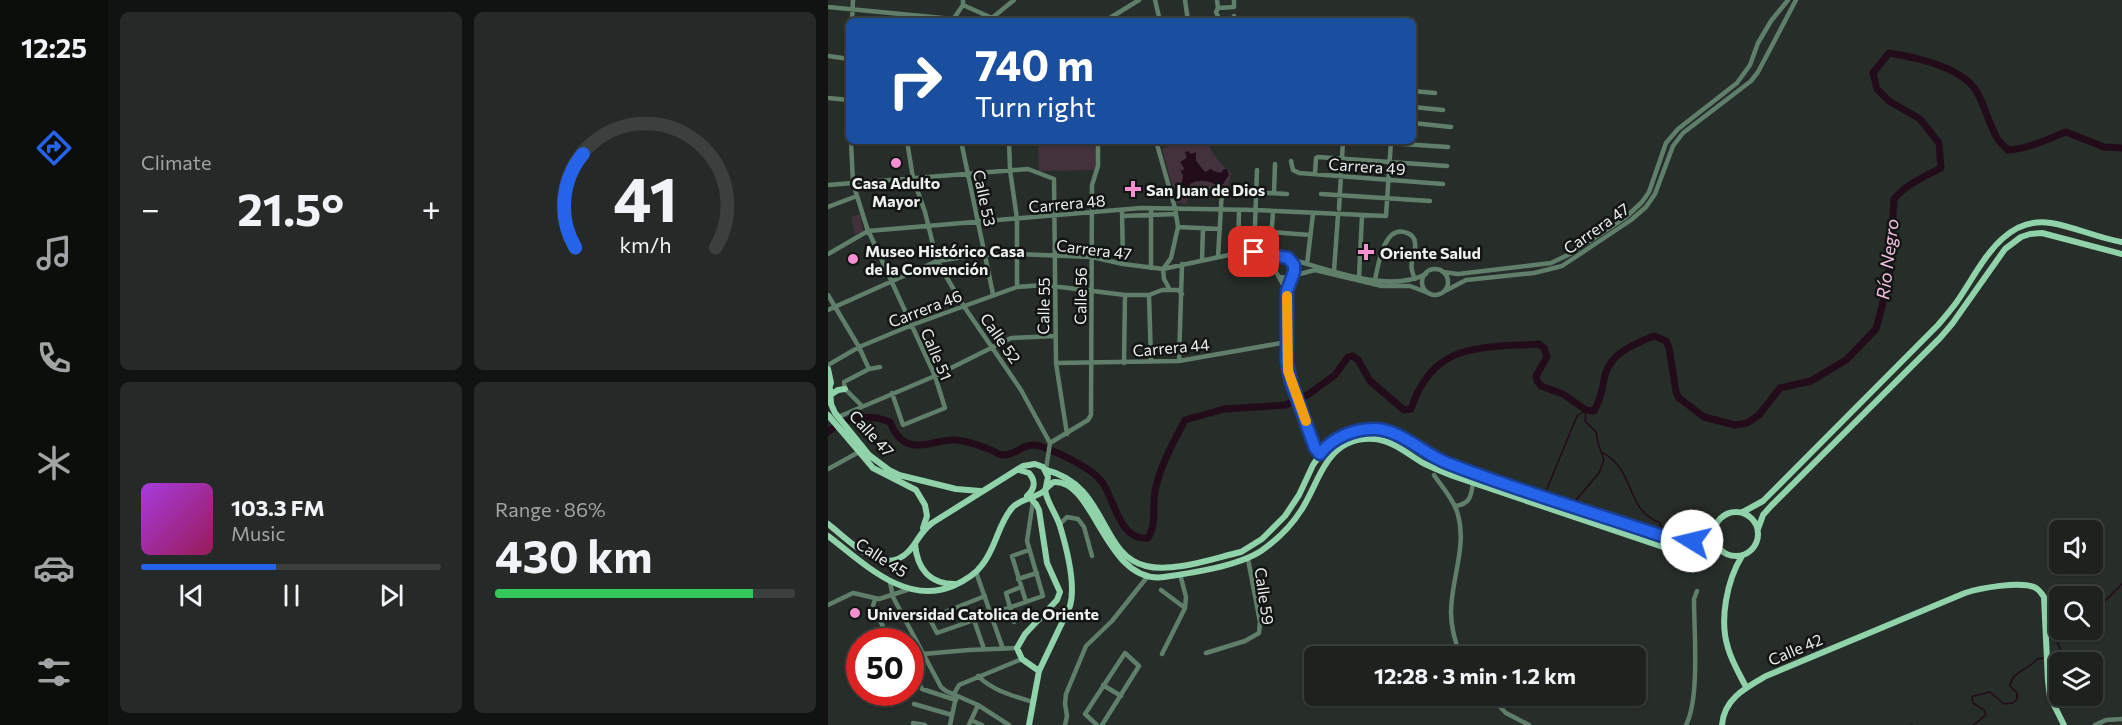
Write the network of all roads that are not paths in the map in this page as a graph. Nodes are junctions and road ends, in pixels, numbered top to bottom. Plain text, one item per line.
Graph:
1 (853, 0) edge
2 (1014, 0) edge
3 (1139, 0) edge
4 (1155, 0) edge
5 (1185, 0) edge
6 (1217, 0) edge
7 (1234, 0) edge
8 (1788, 0) edge
9 (1796, 0) edge
10 (963, 2) edge
11 (828, 6) edge
12 (1218, 8) junction
13 (852, 10) junction
14 (852, 18) edge
15 (932, 18) edge
16 (953, 18) edge
17 (990, 18) edge
18 (995, 18) edge
19 (1110, 18) edge
20 (1159, 18) edge
21 (1188, 18) edge
22 (1219, 18) edge
23 (1758, 43) junction
24 (1768, 50) junction
25 (828, 56) edge
26 (846, 59) edge
27 (1416, 91) edge
28 (1435, 93) dead end
29 (828, 98) edge
30 (846, 100) edge
31 (1416, 107) edge
32 (1443, 110) dead end
33 (1416, 123) edge
34 (1451, 127) dead end
35 (851, 144) edge
36 (907, 144) edge
37 (962, 144) edge
38 (1009, 144) edge
39 (1098, 144) edge
40 (1156, 144) edge
41 (1343, 144) edge
42 (1391, 144) edge
43 (1414, 144) edge
44 (1448, 147) dead end
45 (1341, 158) junction
46 (1390, 162) junction
47 (1275, 164) dead end
48 (1292, 164) dead end
49 (1447, 166) dead end
50 (1010, 170) junction
51 (1257, 170) dead end
52 (968, 173) junction
53 (1315, 174) junction
54 (1340, 176) junction
55 (913, 178) junction
56 (1389, 180) junction
57 (853, 183) junction
58 (1443, 184) dead end
59 (828, 185) edge
60 (1200, 189) dead end
61 (1221, 190) junction
62 (1256, 192) junction
63 (1274, 193) junction
64 (1287, 194) dead end
65 (1321, 194) dead end
66 (1339, 195) junction
67 (856, 196) junction
68 (1388, 199) junction
69 (1430, 201) dead end
70 (828, 207) edge
71 (1151, 208) junction
72 (1256, 210) junction
73 (1176, 211) junction
74 (1221, 211) junction
75 (1239, 211) junction
76 (1273, 212) junction
77 (1339, 212) junction
78 (1093, 213) junction
79 (1122, 213) junction
80 (1151, 214) junction
81 (1313, 214) junction
82 (1055, 216) junction
83 (1362, 216) junction
84 (1017, 219) junction
85 (978, 222) junction
86 (927, 227) junction
87 (1178, 227) junction
88 (1203, 228) junction
89 (1220, 229) junction
90 (868, 231) junction
91 (1271, 232) junction
92 (1310, 235) junction
93 (2122, 242) edge
94 (1256, 252) junction
95 (2122, 252) edge
96 (1238, 253) junction
97 (828, 254) edge
98 (1017, 254) junction
99 (1270, 254) junction
100 (985, 255) junction
101 (1056, 255) junction
102 (1092, 257) junction
103 (1218, 257) junction
104 (1171, 258) junction
105 (1283, 258) junction
106 (1290, 259) junction
107 (1202, 260) junction
108 (937, 261) junction
109 (1123, 264) junction
110 (1307, 264) junction
111 (1179, 265) junction
112 (1275, 267) junction
113 (1151, 268) junction
114 (1163, 268) junction
115 (1334, 271) junction
116 (1443, 272) junction
117 (1425, 274) junction
118 (1292, 276) junction
119 (1280, 277) junction
120 (1359, 277) junction
121 (1415, 279) junction
122 (1375, 280) junction
123 (891, 281) junction
124 (1017, 287) junction
125 (1056, 287) junction
126 (1170, 290) junction
127 (1180, 290) junction
128 (1287, 291) junction
129 (1445, 291) junction
130 (1092, 292) junction
131 (993, 294) junction
132 (1431, 294) junction
133 (828, 295) edge
134 (1125, 295) junction
135 (1149, 295) junction
136 (963, 305) junction
137 (834, 306) junction
138 (828, 310) edge
139 (912, 325) junction
140 (1055, 336) junction
141 (1287, 342) junction
142 (992, 346) junction
143 (859, 347) junction
144 (1152, 361) junction
145 (1179, 361) junction
146 (1091, 362) junction
147 (1056, 363) junction
148 (1124, 363) junction
149 (828, 367) edge
150 (880, 367) dead end
151 (869, 369) junction
152 (935, 376) junction
153 (844, 386) junction
154 (829, 393) edge
155 (892, 393) junction
156 (862, 406) junction
157 (828, 415) edge
158 (837, 419) junction
159 (1067, 434) junction
160 (850, 436) junction
161 (1050, 443) junction
162 (859, 452) junction
163 (1320, 454) junction
164 (1331, 455) junction
165 (1443, 461) junction
166 (1044, 468) junction
167 (1323, 468) junction
168 (828, 469) edge
169 (1016, 470) junction
170 (1436, 473) junction
171 (1473, 483) junction
172 (984, 490) junction
173 (1045, 490) junction
174 (1029, 498) junction
175 (1455, 506) junction
176 (1743, 512) junction
177 (828, 524) edge
178 (1059, 525) junction
179 (1715, 525) junction
180 (1758, 529) junction
181 (922, 531) junction
182 (828, 536) edge
183 (915, 543) junction
184 (1029, 550) junction
185 (1721, 551) junction
186 (1729, 555) junction
187 (1092, 556) dead end
188 (1742, 556) junction
189 (1248, 559) junction
190 (976, 572) junction
191 (1037, 573) junction
192 (1733, 573) junction
193 (1180, 574) junction
194 (1148, 576) junction
195 (1018, 579) junction
196 (890, 582) junction
197 (958, 584) junction
198 (1021, 587) junction
199 (907, 590) junction
200 (1161, 590) dead end
201 (1697, 591) dead end
202 (1267, 592) dead end
203 (892, 593) junction
204 (1255, 595) junction
205 (985, 597) junction
206 (883, 598) junction
207 (874, 599) junction
208 (895, 601) junction
209 (1026, 602) junction
210 (828, 605) edge
211 (1010, 607) junction
212 (1185, 608) junction
213 (925, 610) dead end
214 (992, 614) junction
215 (930, 618) junction
216 (974, 620) junction
217 (1014, 622) dead end
218 (884, 628) edge
219 (910, 628) edge
220 (1458, 646) edge
221 (1017, 648) junction
222 (984, 649) junction
223 (1003, 649) junction
224 (1206, 653) dead end
225 (924, 654) edge
226 (1162, 654) dead end
227 (924, 656) edge
228 (1022, 659) junction
229 (1039, 671) junction
230 (978, 676) junction
231 (1103, 685) junction
232 (1746, 687) junction
233 (924, 689) edge
234 (956, 696) junction
235 (1121, 696) junction
236 (1033, 702) junction
237 (978, 705) junction
238 (921, 706) edge
239 (1500, 706) edge
240 (952, 715) junction
241 (2122, 719) edge
242 (913, 723) dead end
243 (970, 723) edge
244 (1097, 724) edge
245 (925, 725) edge
246 (950, 725) edge
247 (982, 725) edge
248 (1009, 725) edge
249 (1029, 725) edge
250 (1065, 725) edge
251 (1529, 725) edge
252 (1686, 725) edge
253 (1722, 725) edge
254 (2064, 725) edge
255 (2095, 725) edge

1 - 13 street
2 - 18 street
3 - 19 street
4 - 20 street
5 - 21 street
6 - 12 street
7 - 12 street
8 - 23 street, Carrera 47
9 - 24 street, Carrera 47
10 - 16 street
10 - 17 street
11 - 13 street
12 - 22 street
13 - 14 street
13 - 15 street
23 - 24 street
23 - 116 street, Carrera 47
24 - 129 street, Carrera 47
25 - 26 street
27 - 28 street
29 - 30 street
31 - 32 street
33 - 34 street
35 - 57 street, Calle 51
36 - 55 street, Calle 52
37 - 52 street, Calle 53
38 - 50 street
39 - 78 street, Calle 56
40 - 73 street
41 - 45 street
42 - 46 street
43 - 44 street
45 - 46 street
45 - 53 street
45 - 54 street
46 - 49 street
46 - 56 street
47 - 63 street
48 - 53 street, Carrera 49
50 - 52 street
50 - 82 street, Calle 55
50 - 84 street
51 - 62 street
52 - 55 street
52 - 85 street, Calle 53
53 - 54 street, Carrera 49
54 - 56 street, Carrera 49
54 - 66 street
55 - 57 street
55 - 86 street, Calle 52
56 - 58 street, Carrera 49
56 - 68 street
57 - 59 street
57 - 67 street, Calle 51
60 - 61 street
61 - 62 street
61 - 74 street
62 - 63 street
62 - 72 street
63 - 64 street
65 - 66 street
66 - 68 street
66 - 77 street
67 - 70 street
67 - 90 street, Calle 51
68 - 69 street
68 - 83 street, Carrera 48
71 - 73 street, Carrera 48
71 - 79 street, Carrera 48
71 - 80 street
72 - 75 street, Carrera 48
72 - 76 street, Carrera 48
72 - 94 street
73 - 74 street, Carrera 48
73 - 80 street
73 - 87 street
74 - 75 street, Carrera 48
74 - 89 street
75 - 96 street
76 - 81 street, Carrera 48
76 - 91 street
77 - 81 street, Carrera 48
77 - 83 street, Carrera 48
77 - 115 street
78 - 79 street, Carrera 48
78 - 82 street, Carrera 48
78 - 102 street, Calle 56
79 - 80 street
79 - 109 street
80 - 113 street
81 - 92 street
82 - 84 street, Carrera 48
82 - 101 street, Calle 55
83 - 120 street
84 - 85 street, Carrera 48
84 - 98 street
85 - 86 street, Carrera 48
85 - 100 street, Calle 53
86 - 90 street, Carrera 48
86 - 108 street, Calle 52
87 - 88 street
87 - 104 street
88 - 89 street
88 - 107 street
89 - 103 street
90 - 97 street, Carrera 48
90 - 123 street, Calle 51
91 - 92 street
91 - 99 street
92 - 110 street
93 - 176 main road
94 - 96 street, Carrera 47
94 - 99 street, Carrera 47
94 - 112 street
95 - 180 main road
96 - 103 street, Carrera 47
98 - 100 street, Carrera 47
98 - 101 street, Carrera 47
98 - 124 street
99 - 105 street, Carrera 47
100 - 108 street, Carrera 47
100 - 131 street, Calle 53
101 - 102 street, Carrera 47
101 - 125 street, Calle 55
102 - 109 street, Carrera 47
102 - 130 street, Calle 56
103 - 107 street, Carrera 47
104 - 111 street
104 - 114 street
105 - 106 street
105 - 112 street
106 - 110 street
106 - 118 street
107 - 111 street, Carrera 47
108 - 123 street, Carrera 47
108 - 136 street, Calle 52
109 - 113 street, Carrera 47
110 - 115 street
111 - 114 street, Carrera 47
111 - 127 street
112 - 119 street
113 - 114 street, Carrera 47
114 - 126 street
115 - 120 street
116 - 117 street
116 - 129 street
117 - 121 street
117 - 132 street
118 - 119 street
118 - 128 street
118 - 132 street
119 - 128 street
120 - 122 street
121 - 122 street
121 - 122 street
123 - 137 street, Carrera 47
123 - 139 street, Calle 51
124 - 125 street, Carrera 46
124 - 131 street, Carrera 46
125 - 130 street, Carrera 46
125 - 140 street, Calle 55
126 - 127 street, Carrera 46
126 - 135 street, Carrera 46
127 - 145 street
128 - 141 street
129 - 132 street
130 - 134 street, Carrera 46
130 - 146 street, Calle 56
131 - 136 street, Carrera 46
133 - 137 street
134 - 135 street, Carrera 46
134 - 148 street
135 - 144 street
136 - 139 street, Carrera 46
136 - 142 street, Calle 52
137 - 138 street, Carrera 47
137 - 143 street
139 - 143 street, Carrera 46
139 - 152 street, Calle 51
140 - 142 street
140 - 147 street, Calle 55
141 - 145 street, Carrera 44
141 - 163 street
142 - 152 street
142 - 161 street, Calle 52
143 - 149 street, Carrera 46
143 - 151 street
144 - 145 street, Carrera 44
144 - 148 street, Carrera 44
146 - 147 street, Carrera 44
146 - 148 street, Carrera 44
146 - 159 street, Calle 56
147 - 159 street, Calle 55
149 - 154 main road, Calle 47
150 - 151 street
151 - 153 street
152 - 155 street
152 - 155 street, Calle 51
153 - 154 main road
153 - 156 street, Calle 47
154 - 158 main road, Calle 47
155 - 156 street
156 - 158 street
157 - 158 main road, Calle 47
158 - 160 main road, Calle 47
159 - 161 street
160 - 162 main road, Calle 47
160 - 172 main road, Calle 47
161 - 166 street
162 - 168 street
162 - 181 main road, Calle 47
163 - 164 main road
163 - 165 main road
163 - 166 main road
163 - 167 main road
164 - 167 main road
164 - 170 main road
165 - 170 main road
165 - 179 main road
166 - 169 main road
166 - 173 main road
167 - 189 main road
169 - 172 main road
169 - 174 main road
170 - 171 main road
170 - 175 street
171 - 175 street
171 - 185 main road
172 - 181 main road
173 - 174 main road
173 - 178 main road
173 - 194 main road
174 - 184 street
174 - 190 main road
174 - 221 main road
175 - 220 street
176 - 179 main road
176 - 180 main road
177 - 183 main road, Calle 45
178 - 187 street
178 - 229 main road
179 - 185 main road
180 - 188 main road
181 - 183 main road
182 - 196 main road, Calle 45
183 - 197 main road
184 - 191 street
184 - 195 street
185 - 186 main road
186 - 188 main road
186 - 192 main road
188 - 192 main road
189 - 193 main road
189 - 204 street, Calle 59
190 - 197 main road, Calle 45
190 - 205 street
191 - 195 street
191 - 209 street
192 - 232 main road
193 - 194 main road
193 - 212 street
194 - 250 street
195 - 198 street
196 - 199 main road, Calle 45
196 - 203 street
197 - 199 main road, Calle 45
198 - 209 street
198 - 211 street
199 - 203 street
200 - 212 street
201 - 252 street
202 - 204 street
203 - 206 street
203 - 208 street
204 - 224 street, Calle 59
205 - 214 street
205 - 215 street
206 - 207 street
206 - 208 street
207 - 210 street
207 - 218 street
208 - 219 street
209 - 211 street
211 - 214 street
211 - 217 street
212 - 226 street
213 - 215 street
214 - 216 street
214 - 223 street
215 - 216 street
216 - 222 street
221 - 223 street
221 - 228 main road
222 - 223 street
222 - 225 street
227 - 234 street
228 - 229 main road
228 - 230 street
229 - 236 main road
230 - 234 street
230 - 236 street
231 - 235 street
231 - 235 street
231 - 244 street
232 - 253 main road, Calle 42
232 - 254 main road, Calle 42
233 - 234 street
234 - 237 street
234 - 240 street
235 - 244 street
236 - 249 main road
237 - 243 street
237 - 248 street
238 - 240 street
239 - 251 street
240 - 246 street
241 - 255 street
242 - 245 street
243 - 247 street

